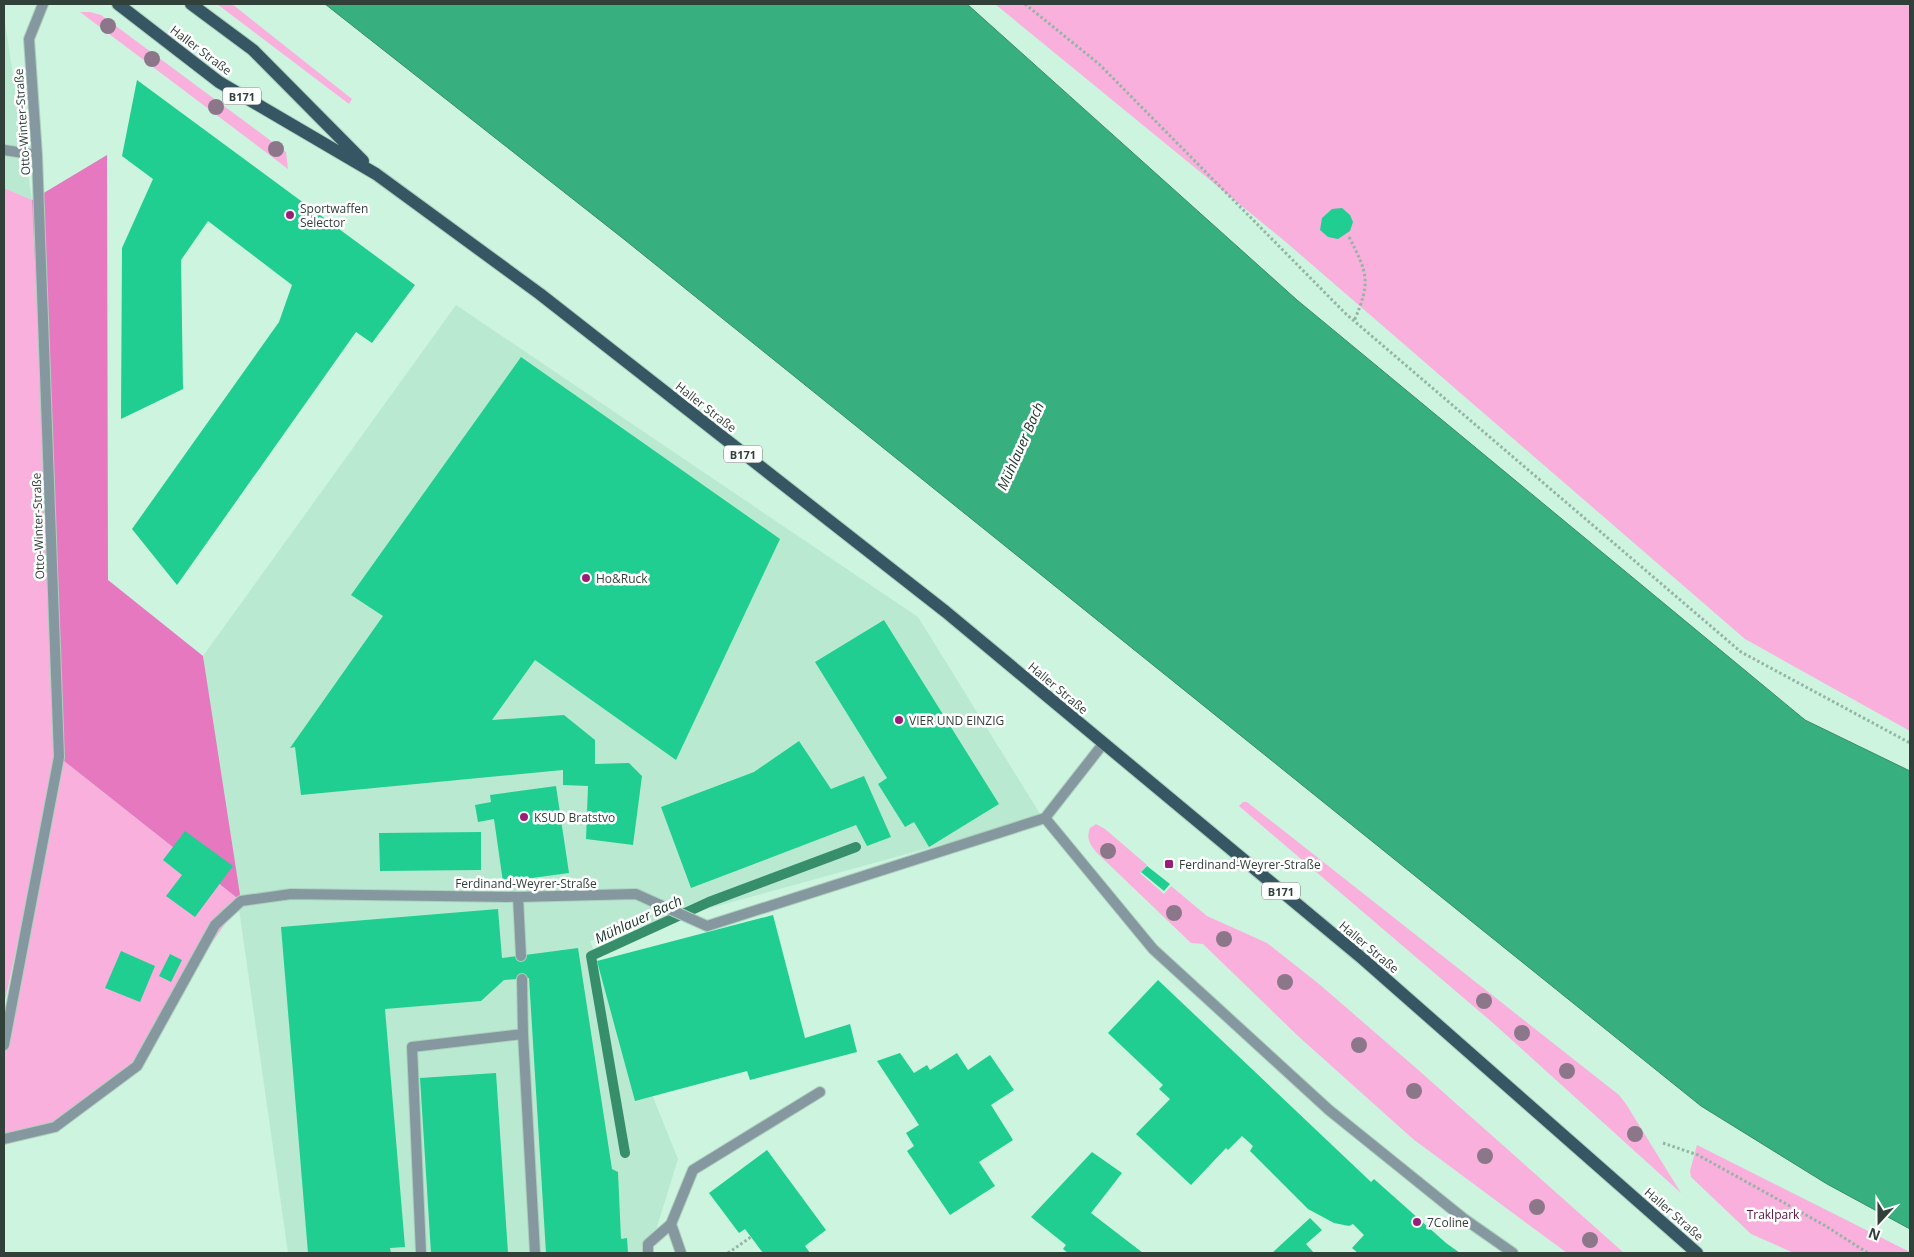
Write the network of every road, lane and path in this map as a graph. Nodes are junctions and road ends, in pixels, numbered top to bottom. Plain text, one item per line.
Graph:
1 (43, 4) edge
2 (118, 4) edge
3 (191, 4) edge
4 (1025, 4) edge
5 (4, 150) edge
6 (37, 155) junction
7 (376, 174) junction
8 (1348, 237) dead end
9 (1354, 321) junction
10 (1910, 743) edge
11 (1103, 744) junction
12 (1045, 818) junction
13 (518, 897) junction
14 (521, 956) dead end
15 (522, 979) dead end
16 (523, 1034) junction
17 (4, 1045) edge
18 (820, 1092) dead end
19 (4, 1139) edge
20 (1663, 1143) dead end
21 (672, 1224) junction
22 (751, 1237) dead end
23 (422, 1253) edge
24 (536, 1253) edge
25 (648, 1253) edge
26 (680, 1253) edge
27 (728, 1253) edge
28 (1513, 1253) edge
29 (1697, 1253) edge
30 (1868, 1253) edge

1 - 6 street, Otto-Winter-Straße
2 - 7 main road, Haller Straße / B171
3 - 7 main road, Haller Straße / B171
4 - 9 path
5 - 6 street
6 - 17 street, Otto-Winter-Straße
7 - 11 main road, Haller Straße / B171
8 - 9 path
9 - 10 path
11 - 12 street
11 - 29 main road, Haller Straße / B171
12 - 13 street, Ferdinand-Weyrer-Straße
12 - 28 street
13 - 14 street
13 - 19 street, Ferdinand-Weyrer-Straße
15 - 16 street
16 - 23 street
16 - 24 street
18 - 21 street
20 - 30 path
21 - 25 street
21 - 26 street
22 - 27 path

